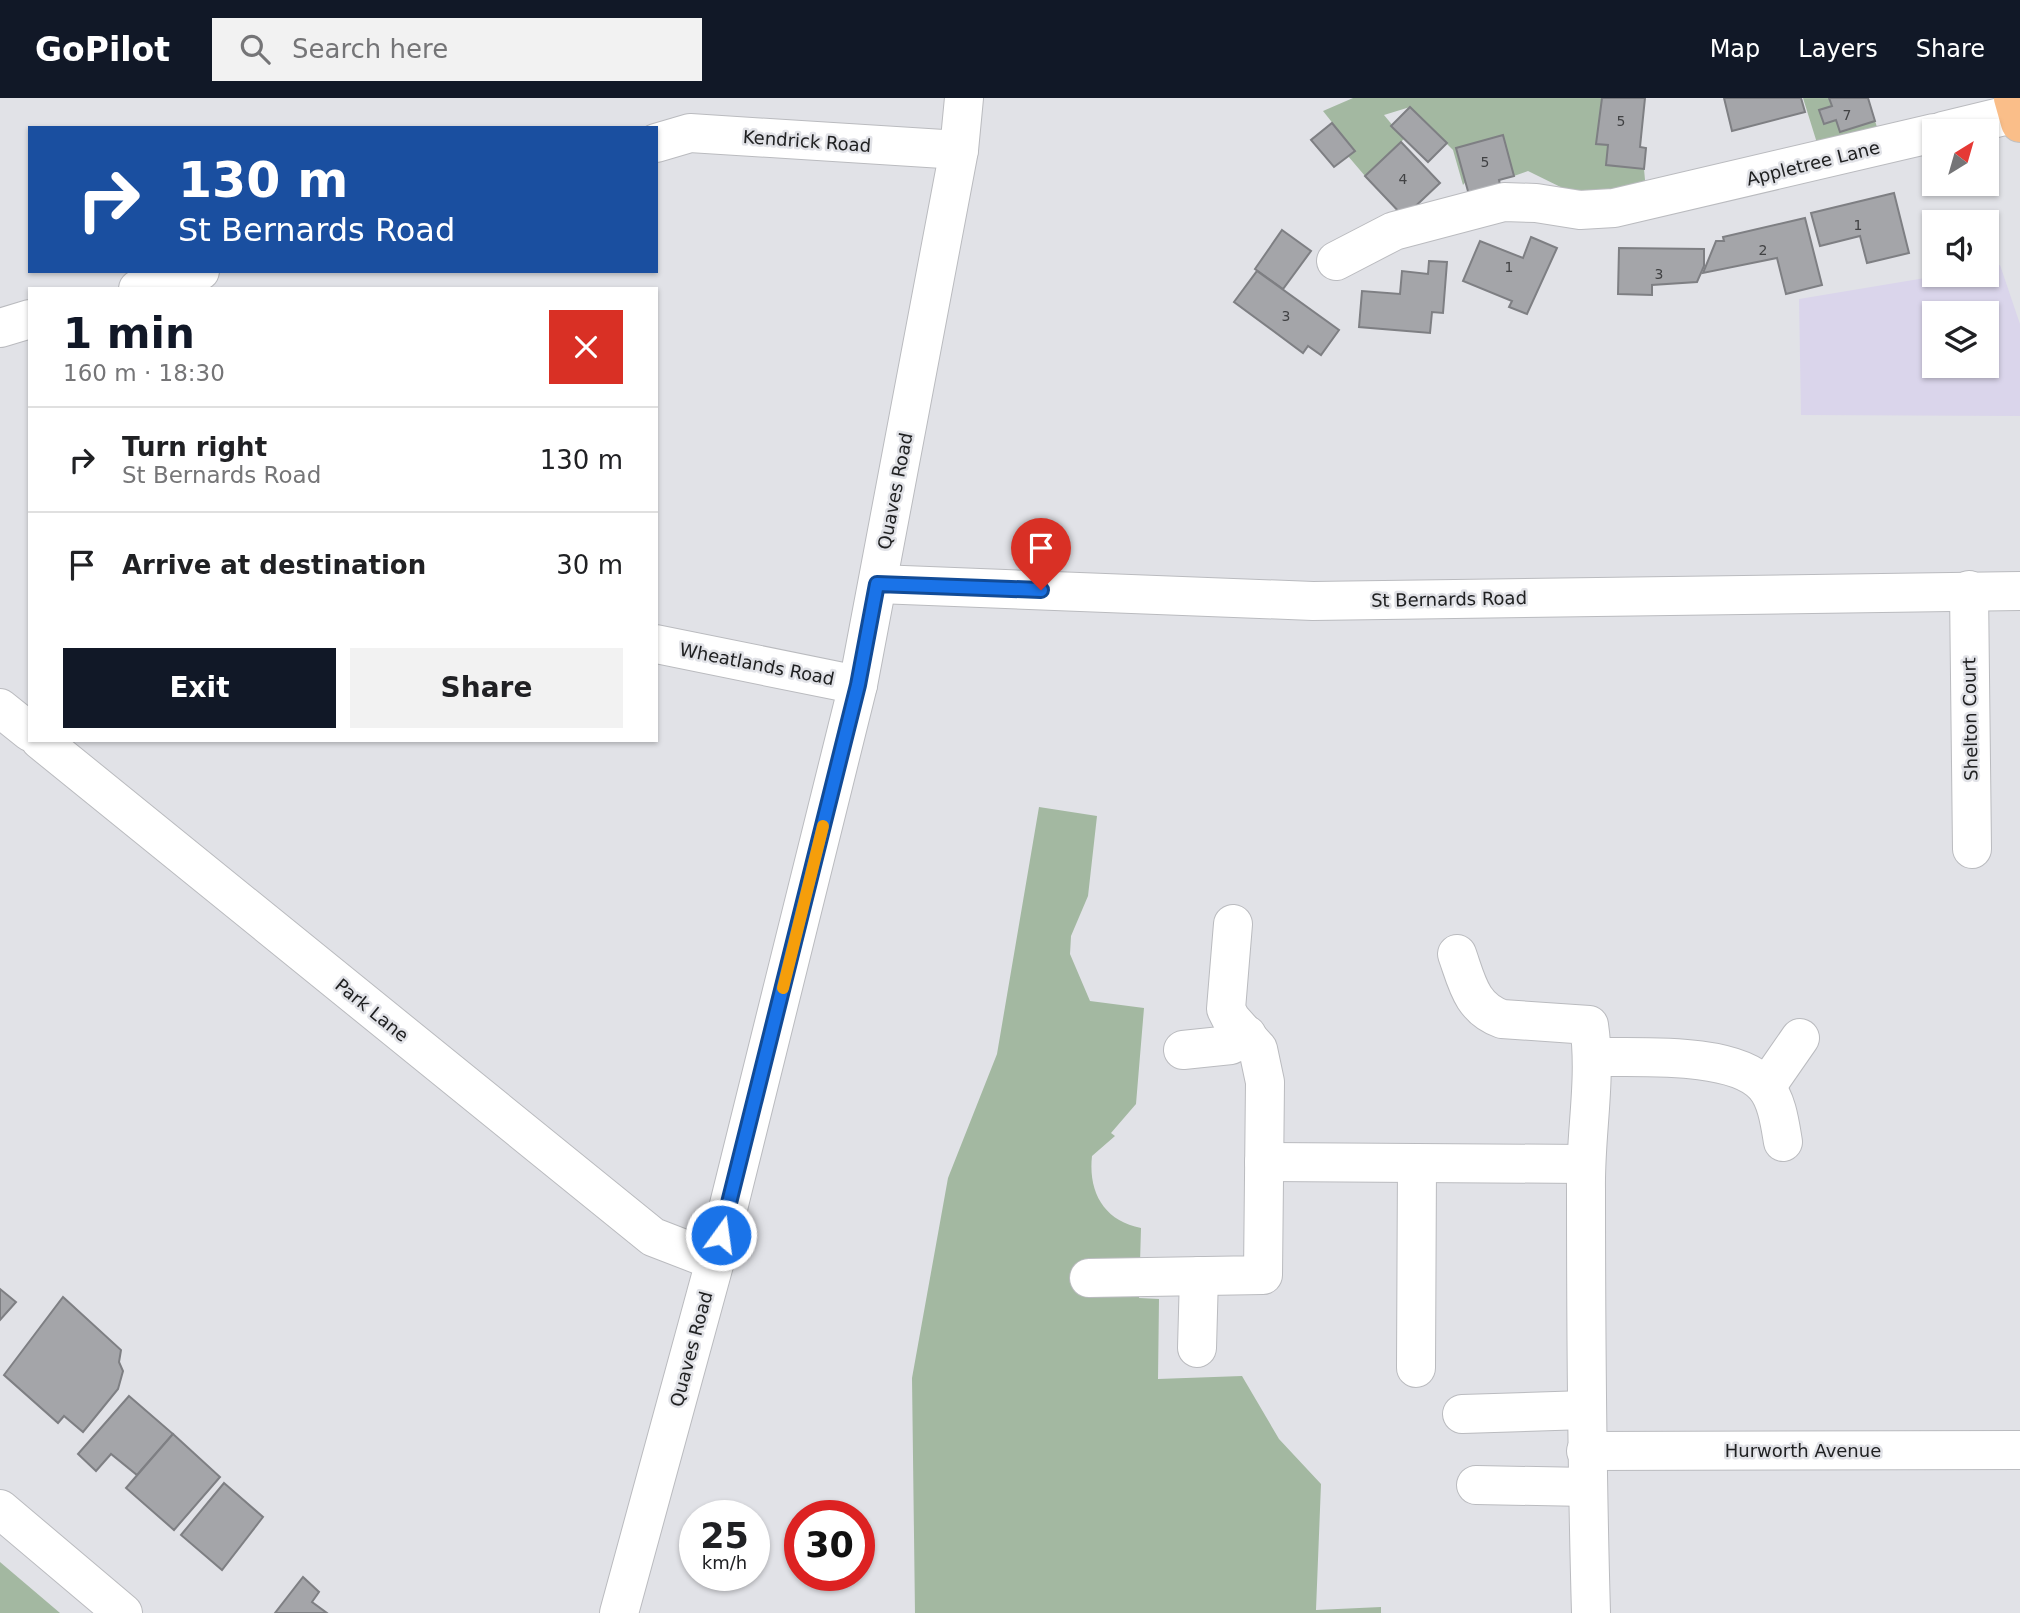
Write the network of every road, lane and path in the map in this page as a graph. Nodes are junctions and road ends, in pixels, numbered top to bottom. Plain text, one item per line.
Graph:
1 (964, 98) edge
2 (2017, 111) edge
3 (1987, 119) edge
4 (1922, 137) edge
5 (658, 142) edge
6 (959, 150) junction
7 (1336, 261) dead end
8 (194, 273) edge
9 (145, 287) edge
10 (28, 320) edge
11 (0, 328) edge
12 (877, 584) junction
13 (1969, 590) junction
14 (2020, 591) edge
15 (658, 644) edge
16 (858, 685) junction
17 (0, 708) edge
18 (28, 730) edge
19 (42, 742) edge
20 (1972, 849) dead end
21 (1233, 924) dead end
22 (1457, 954) dead end
23 (1800, 1038) dead end
24 (1591, 1041) junction
25 (1252, 1042) junction
26 (1183, 1050) dead end
27 (1766, 1087) junction
28 (1783, 1142) dead end
29 (1264, 1163) junction
30 (1417, 1163) junction
31 (1586, 1164) junction
32 (715, 1261) junction
33 (1199, 1276) junction
34 (1089, 1278) dead end
35 (1197, 1348) dead end
36 (1416, 1368) dead end
37 (1586, 1410) junction
38 (1462, 1414) dead end
39 (2020, 1450) edge
40 (1587, 1469) junction
41 (1476, 1485) dead end
42 (0, 1509) edge
43 (123, 1613) edge
44 (619, 1613) edge
45 (1591, 1613) edge

1 - 6 street, Quaves Road
2 - 3 street
4 - 7 street, Appletree Lane
5 - 6 street, Kendrick Road
6 - 12 street, Quaves Road
8 - 9 street
10 - 11 street
12 - 13 street, St Bernards Road
12 - 16 street, Quaves Road
13 - 14 street, St Bernards Road
13 - 20 street, Shelton Court
15 - 16 street, Wheatlands Road
16 - 32 street, Quaves Road
17 - 18 street
19 - 32 street, Park Lane
21 - 25 street
22 - 24 street
23 - 27 street
24 - 27 street
24 - 31 street
25 - 26 street
25 - 29 street
27 - 28 street
29 - 30 street
29 - 33 street
30 - 31 street
30 - 36 street
31 - 37 street
32 - 44 street, Quaves Road
33 - 34 street
33 - 35 street
37 - 38 street
37 - 40 street
39 - 40 street, Hurworth Avenue
40 - 41 street, Hurworth Avenue
40 - 45 street
42 - 43 street

